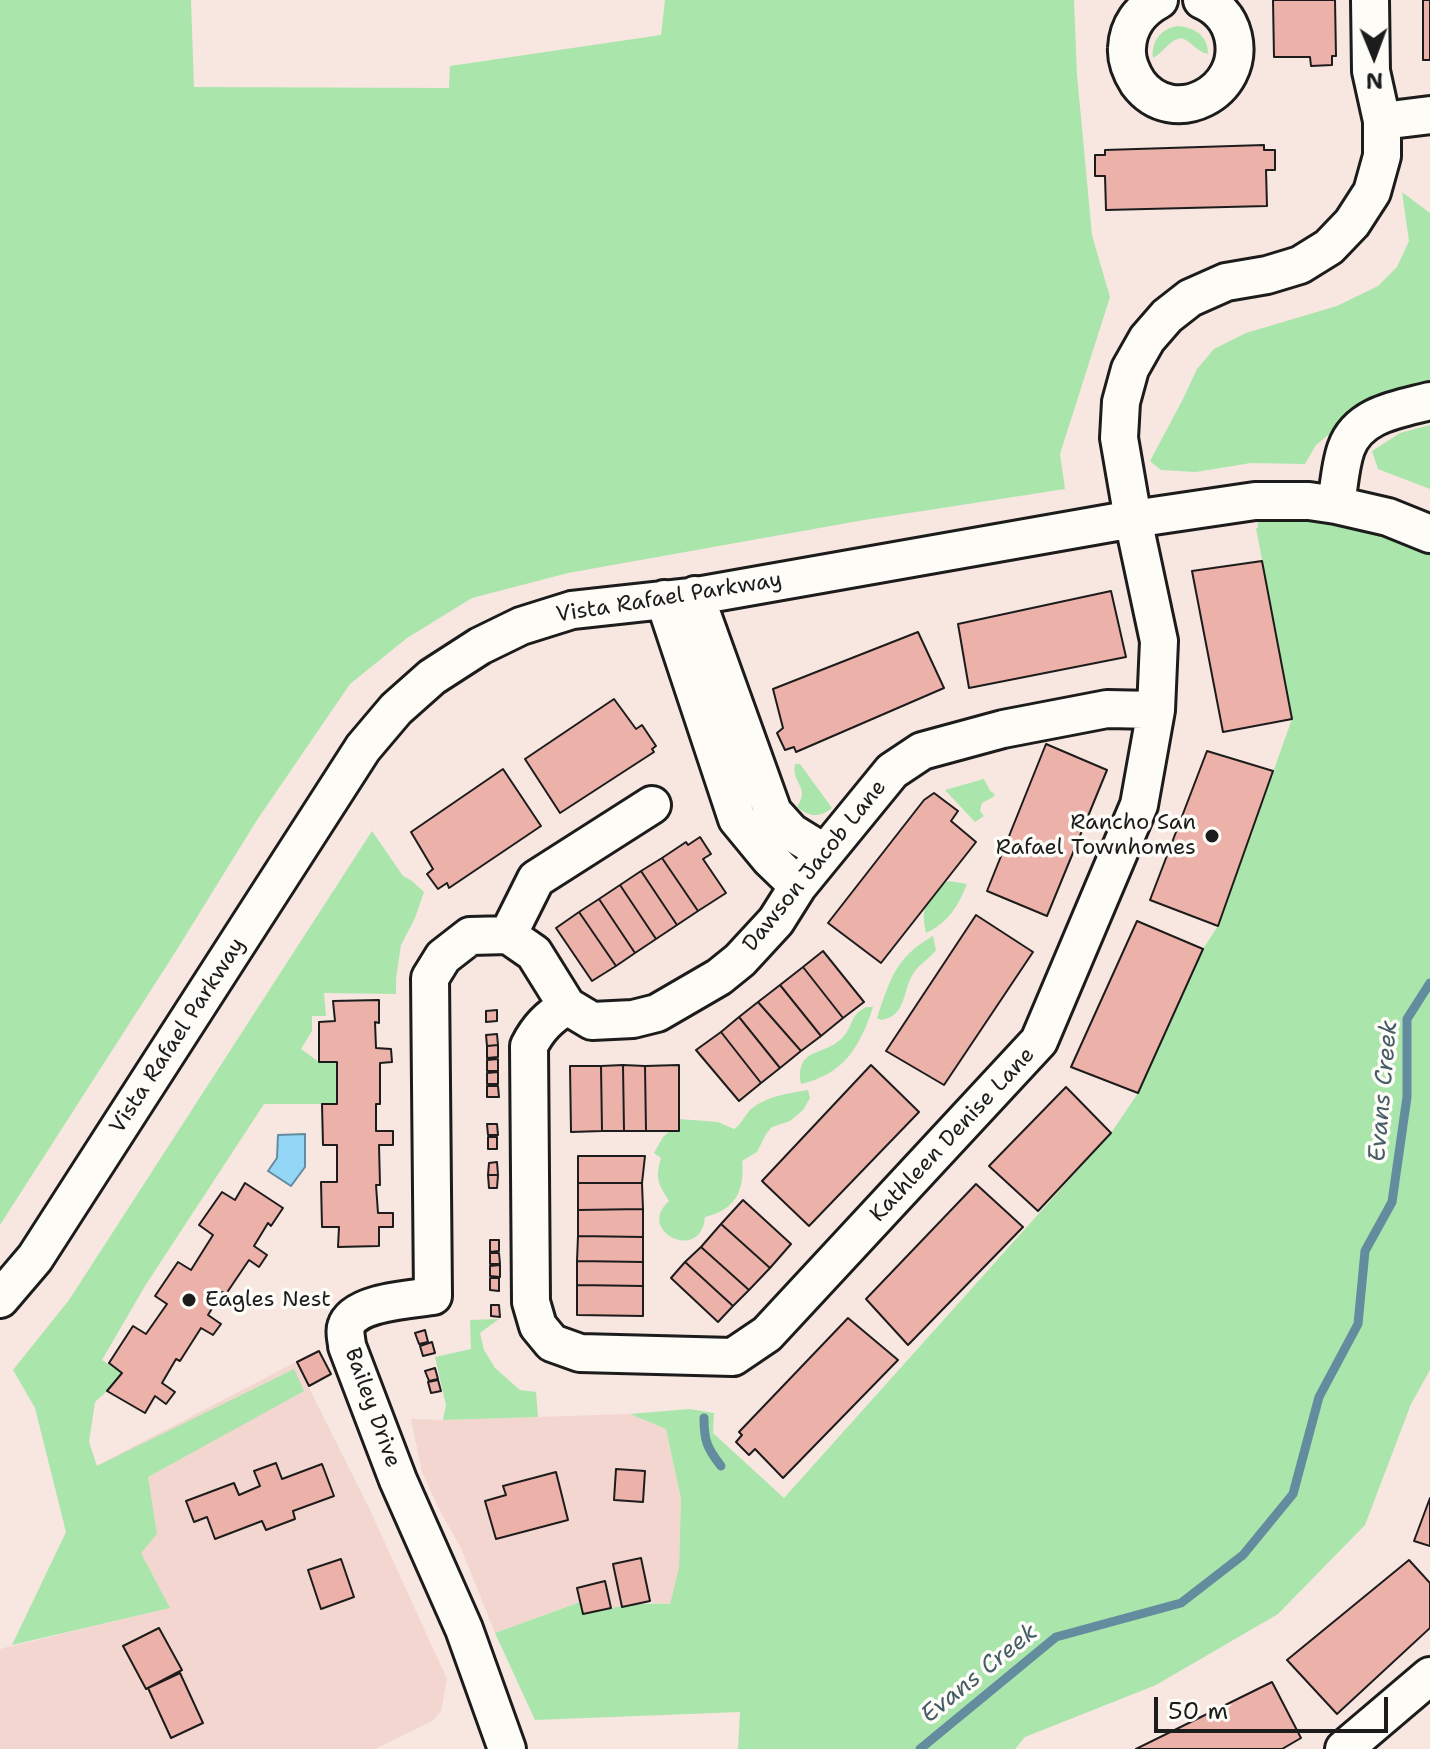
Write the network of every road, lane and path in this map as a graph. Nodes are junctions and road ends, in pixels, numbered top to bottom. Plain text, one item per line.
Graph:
1 (1159, 0) edge
2 (1202, 0) edge
3 (1370, 0) edge
4 (1430, 115) edge
5 (1382, 121) junction
6 (1430, 401) edge
7 (1336, 505) junction
8 (1133, 519) junction
9 (1430, 534) edge
10 (680, 597) junction
11 (1156, 710) junction
12 (652, 805) dead end
13 (825, 853) junction
14 (798, 886) junction
15 (508, 935) junction
16 (567, 1006) junction
17 (0, 1299) edge
18 (1430, 1676) edge
19 (507, 1749) edge
20 (1344, 1749) edge

1 - 2 street
3 - 5 street, Kathleen Denise Lane
4 - 5 street
5 - 8 street, Kathleen Denise Lane
6 - 7 street
7 - 8 street, Vista Rafael Parkway
7 - 9 street, Vista Rafael Parkway
8 - 10 street, Vista Rafael Parkway
8 - 11 street, Kathleen Denise Lane
10 - 13 street
10 - 14 street
10 - 17 street, Vista Rafael Parkway
11 - 13 street, Dawson Jacob Lane
11 - 16 street, Kathleen Denise Lane
12 - 15 street
13 - 14 street, Dawson Jacob Lane
14 - 16 street, Dawson Jacob Lane
15 - 16 street
15 - 19 street, Bailey Drive
18 - 20 street

